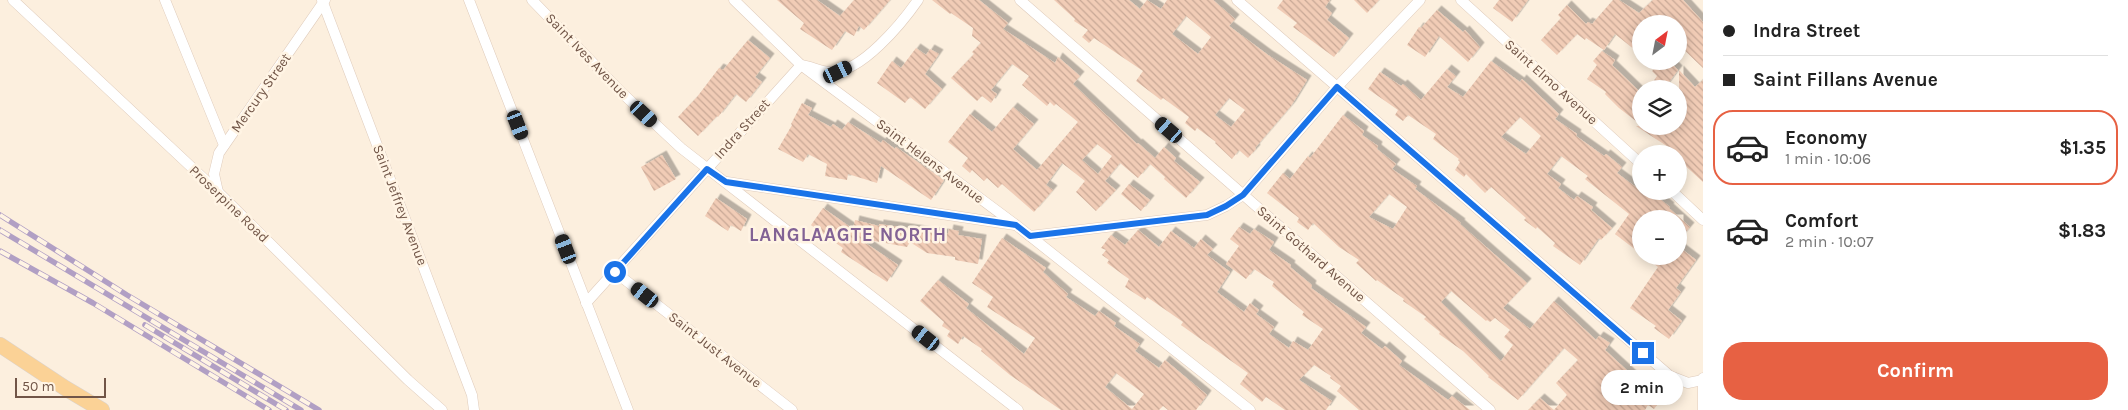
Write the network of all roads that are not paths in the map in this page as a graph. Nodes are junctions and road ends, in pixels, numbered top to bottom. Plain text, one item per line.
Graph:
1 (12, 0) edge
2 (165, 0) edge
3 (469, 0) edge
4 (532, 0) edge
5 (734, 0) edge
6 (918, 0) edge
7 (1020, 0) edge
8 (1237, 0) edge
9 (1420, 0) edge
10 (1461, 0) edge
11 (323, 1) edge
12 (801, 65) junction
13 (1337, 87) junction
14 (224, 145) junction
15 (1632, 156) edge
16 (707, 169) junction
17 (726, 182) junction
18 (218, 192) junction
19 (1243, 195) junction
20 (1682, 200) edge
21 (1703, 220) edge
22 (1016, 225) junction
23 (1030, 236) junction
24 (615, 272) junction
25 (586, 303) junction
26 (0, 345) edge
27 (1703, 379) edge
28 (102, 410) edge
29 (442, 410) edge
30 (474, 410) edge
31 (628, 410) edge
32 (792, 410) edge
33 (1018, 410) edge
34 (1250, 410) edge
35 (1490, 410) edge
36 (1703, 410) edge

1 - 18 street, Proserpine Road
2 - 14 street
3 - 25 street
4 - 16 street, Saint Ives Avenue
5 - 12 street, Saint Helens Avenue
6 - 12 street
7 - 19 street, Saint Gothard Avenue
8 - 13 street
9 - 13 street
10 - 15 street, Saint Elmo Avenue
11 - 14 street, Mercury Street
11 - 30 street, Saint Jeffrey Avenue
12 - 16 street, Indra Street
12 - 22 street, Saint Helens Avenue
13 - 19 street
13 - 27 street
14 - 18 street, Mercury Street
16 - 17 street, Saint Ives Avenue
16 - 24 street, Indra Street
17 - 22 street
17 - 33 street, Saint Ives Avenue
18 - 29 street, Proserpine Road
19 - 23 street
19 - 35 street, Saint Gothard Avenue
20 - 21 street
22 - 23 street, Saint Helens Avenue
23 - 34 street, Saint Helens Avenue
24 - 25 street, Indra Street
24 - 32 street, Saint Just Avenue
25 - 31 street
26 - 28 main road
27 - 36 street

